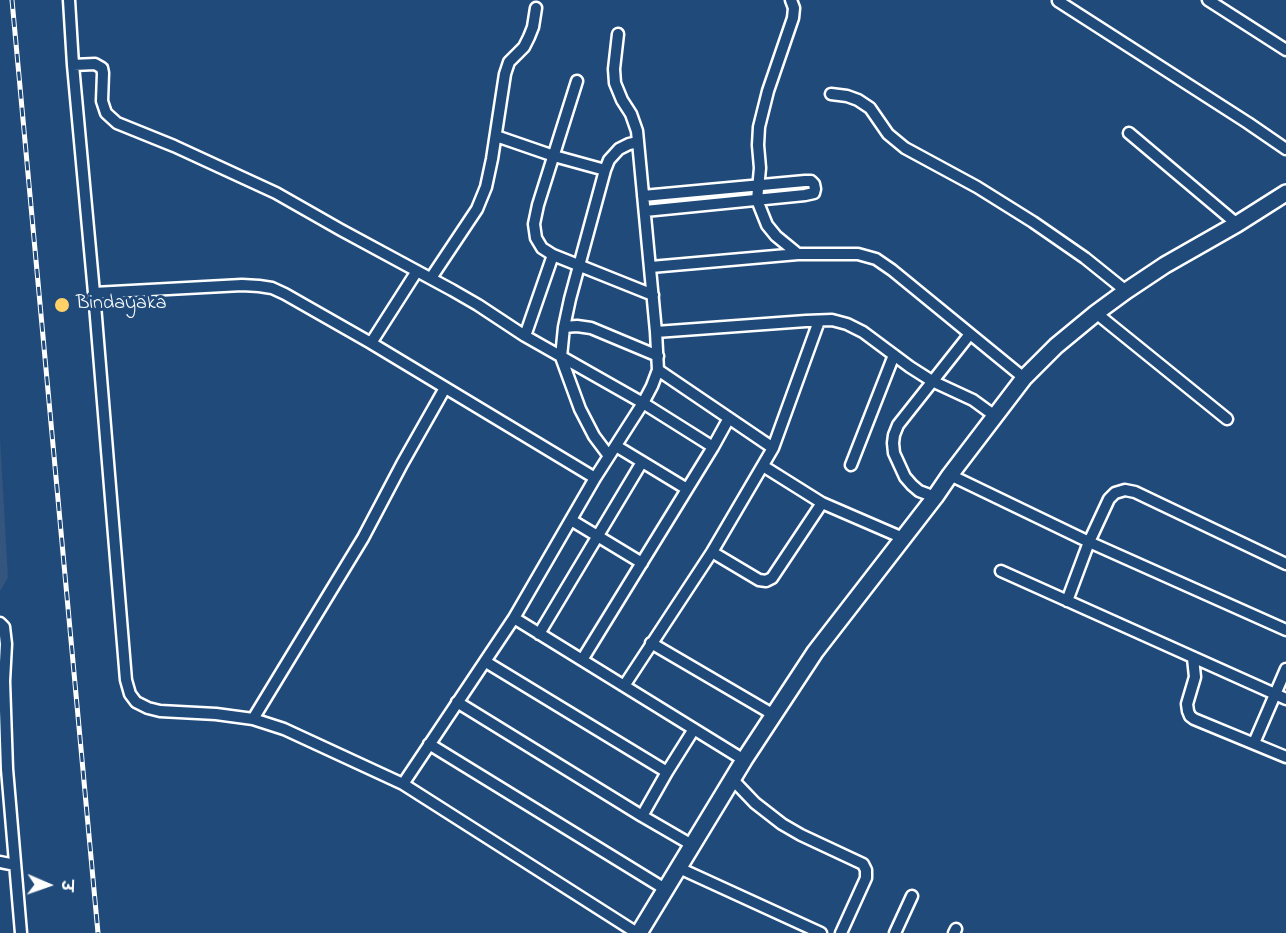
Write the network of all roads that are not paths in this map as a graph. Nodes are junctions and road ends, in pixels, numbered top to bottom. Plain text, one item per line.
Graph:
1 (69, 0) edge
2 (791, 0) edge
3 (1208, 0) edge
4 (1058, 1) edge
5 (536, 8) dead end
6 (618, 34) dead end
7 (1286, 50) edge
8 (73, 65) junction
9 (577, 81) dead end
10 (831, 94) dead end
11 (1129, 133) dead end
12 (496, 136) junction
13 (638, 142) junction
14 (1286, 149) edge
15 (554, 156) junction
16 (605, 170) junction
17 (760, 185) junction
18 (1286, 193) edge
19 (643, 196) junction
20 (757, 200) junction
21 (645, 211) junction
22 (1237, 224) junction
23 (798, 254) junction
24 (553, 255) junction
25 (580, 267) junction
26 (651, 267) junction
27 (417, 271) junction
28 (431, 278) junction
29 (1126, 291) junction
30 (94, 293) junction
31 (653, 295) junction
32 (1096, 313) junction
33 (819, 321) junction
34 (564, 327) junction
35 (656, 332) junction
36 (970, 334) junction
37 (525, 336) junction
38 (371, 343) junction
39 (894, 355) junction
40 (658, 356) junction
41 (561, 357) junction
42 (658, 370) junction
43 (1024, 378) junction
44 (932, 381) junction
45 (445, 388) junction
46 (643, 404) junction
47 (995, 416) junction
48 (729, 418) junction
49 (1227, 419) dead end
50 (616, 446) junction
51 (712, 447) junction
52 (773, 448) junction
53 (609, 456) junction
54 (642, 462) junction
55 (851, 465) dead end
56 (763, 466) junction
57 (950, 475) junction
58 (595, 478) junction
59 (687, 489) junction
60 (935, 497) junction
61 (822, 503) junction
62 (571, 520) junction
63 (597, 536) junction
64 (903, 538) junction
65 (1089, 542) junction
66 (712, 552) junction
67 (642, 563) junction
68 (1286, 564) edge
69 (1001, 571) dead end
70 (1067, 601) junction
71 (514, 618) junction
72 (0, 623) edge
73 (1286, 630) edge
74 (539, 633) junction
75 (651, 644) junction
76 (1193, 658) junction
77 (582, 660) junction
78 (486, 662) junction
79 (1286, 669) edge
80 (624, 686) junction
81 (1281, 697) edge
82 (457, 702) junction
83 (774, 715) junction
84 (253, 719) junction
85 (694, 729) junction
86 (1254, 743) junction
87 (429, 744) junction
88 (1286, 757) edge
89 (744, 760) junction
90 (4, 768) edge
91 (667, 772) junction
92 (733, 780) junction
93 (403, 784) junction
94 (642, 816) junction
95 (692, 845) junction
96 (0, 862) edge
97 (15, 865) junction
98 (679, 868) junction
99 (665, 889) junction
100 (912, 896) dead end
101 (21, 933) edge
102 (638, 933) edge
103 (821, 933) edge
104 (842, 933) edge
105 (895, 933) edge

1 - 8 street
2 - 17 street
3 - 7 street
4 - 14 street
5 - 12 street
6 - 13 street
8 - 27 street
8 - 30 street
9 - 15 street
10 - 29 street
11 - 22 street
12 - 15 street
12 - 28 street
13 - 16 street
13 - 19 street
15 - 16 street
15 - 24 street
16 - 25 street
17 - 19 street
17 - 20 street
17 - 20 street
18 - 22 street
19 - 21 street
20 - 21 street
20 - 23 street
21 - 26 street
22 - 29 street
23 - 26 street
23 - 36 street
24 - 25 street
24 - 37 street
25 - 31 street
25 - 34 street
26 - 31 street
27 - 28 street
27 - 38 street
28 - 37 street
29 - 32 street
30 - 38 street
30 - 84 street
31 - 35 street
32 - 43 street
32 - 49 street
33 - 35 street
33 - 39 street
33 - 52 street
34 - 40 street
34 - 41 street
35 - 40 street
36 - 43 street
36 - 44 street
37 - 41 street
38 - 45 street
39 - 44 street
39 - 55 street
40 - 42 street
41 - 46 street
41 - 53 street
42 - 46 street
42 - 48 street
43 - 47 street
44 - 47 street
44 - 60 street
45 - 58 street
45 - 84 street
46 - 50 street
46 - 51 street
47 - 57 street
48 - 51 street
48 - 52 street
50 - 53 street
50 - 54 street
51 - 59 street
52 - 56 street
53 - 58 street
54 - 59 street
54 - 63 street
56 - 61 street
56 - 66 street
57 - 60 street
57 - 65 street
58 - 62 street
59 - 67 street
60 - 64 street
61 - 64 street
61 - 66 street
62 - 63 street
62 - 71 street
63 - 67 street
63 - 74 street
64 - 83 street
65 - 68 street
65 - 70 street
65 - 73 street
66 - 75 street
67 - 77 street
69 - 70 street
70 - 76 street
71 - 74 street
71 - 78 street
72 - 90 street
74 - 77 street
75 - 80 street
75 - 83 street
76 - 81 street
76 - 86 street
77 - 80 street
78 - 82 street
78 - 91 street
79 - 81 street
80 - 85 street
81 - 86 street
82 - 87 street
82 - 94 street
83 - 89 street
84 - 93 street
85 - 89 street
85 - 91 street
86 - 88 street
87 - 93 street
87 - 99 street
89 - 92 street
90 - 97 street
91 - 94 street
92 - 95 street
92 - 104 street
93 - 102 street
94 - 95 street
95 - 98 street
96 - 97 street
97 - 101 street
98 - 99 street
98 - 103 street
99 - 102 street
100 - 105 street

